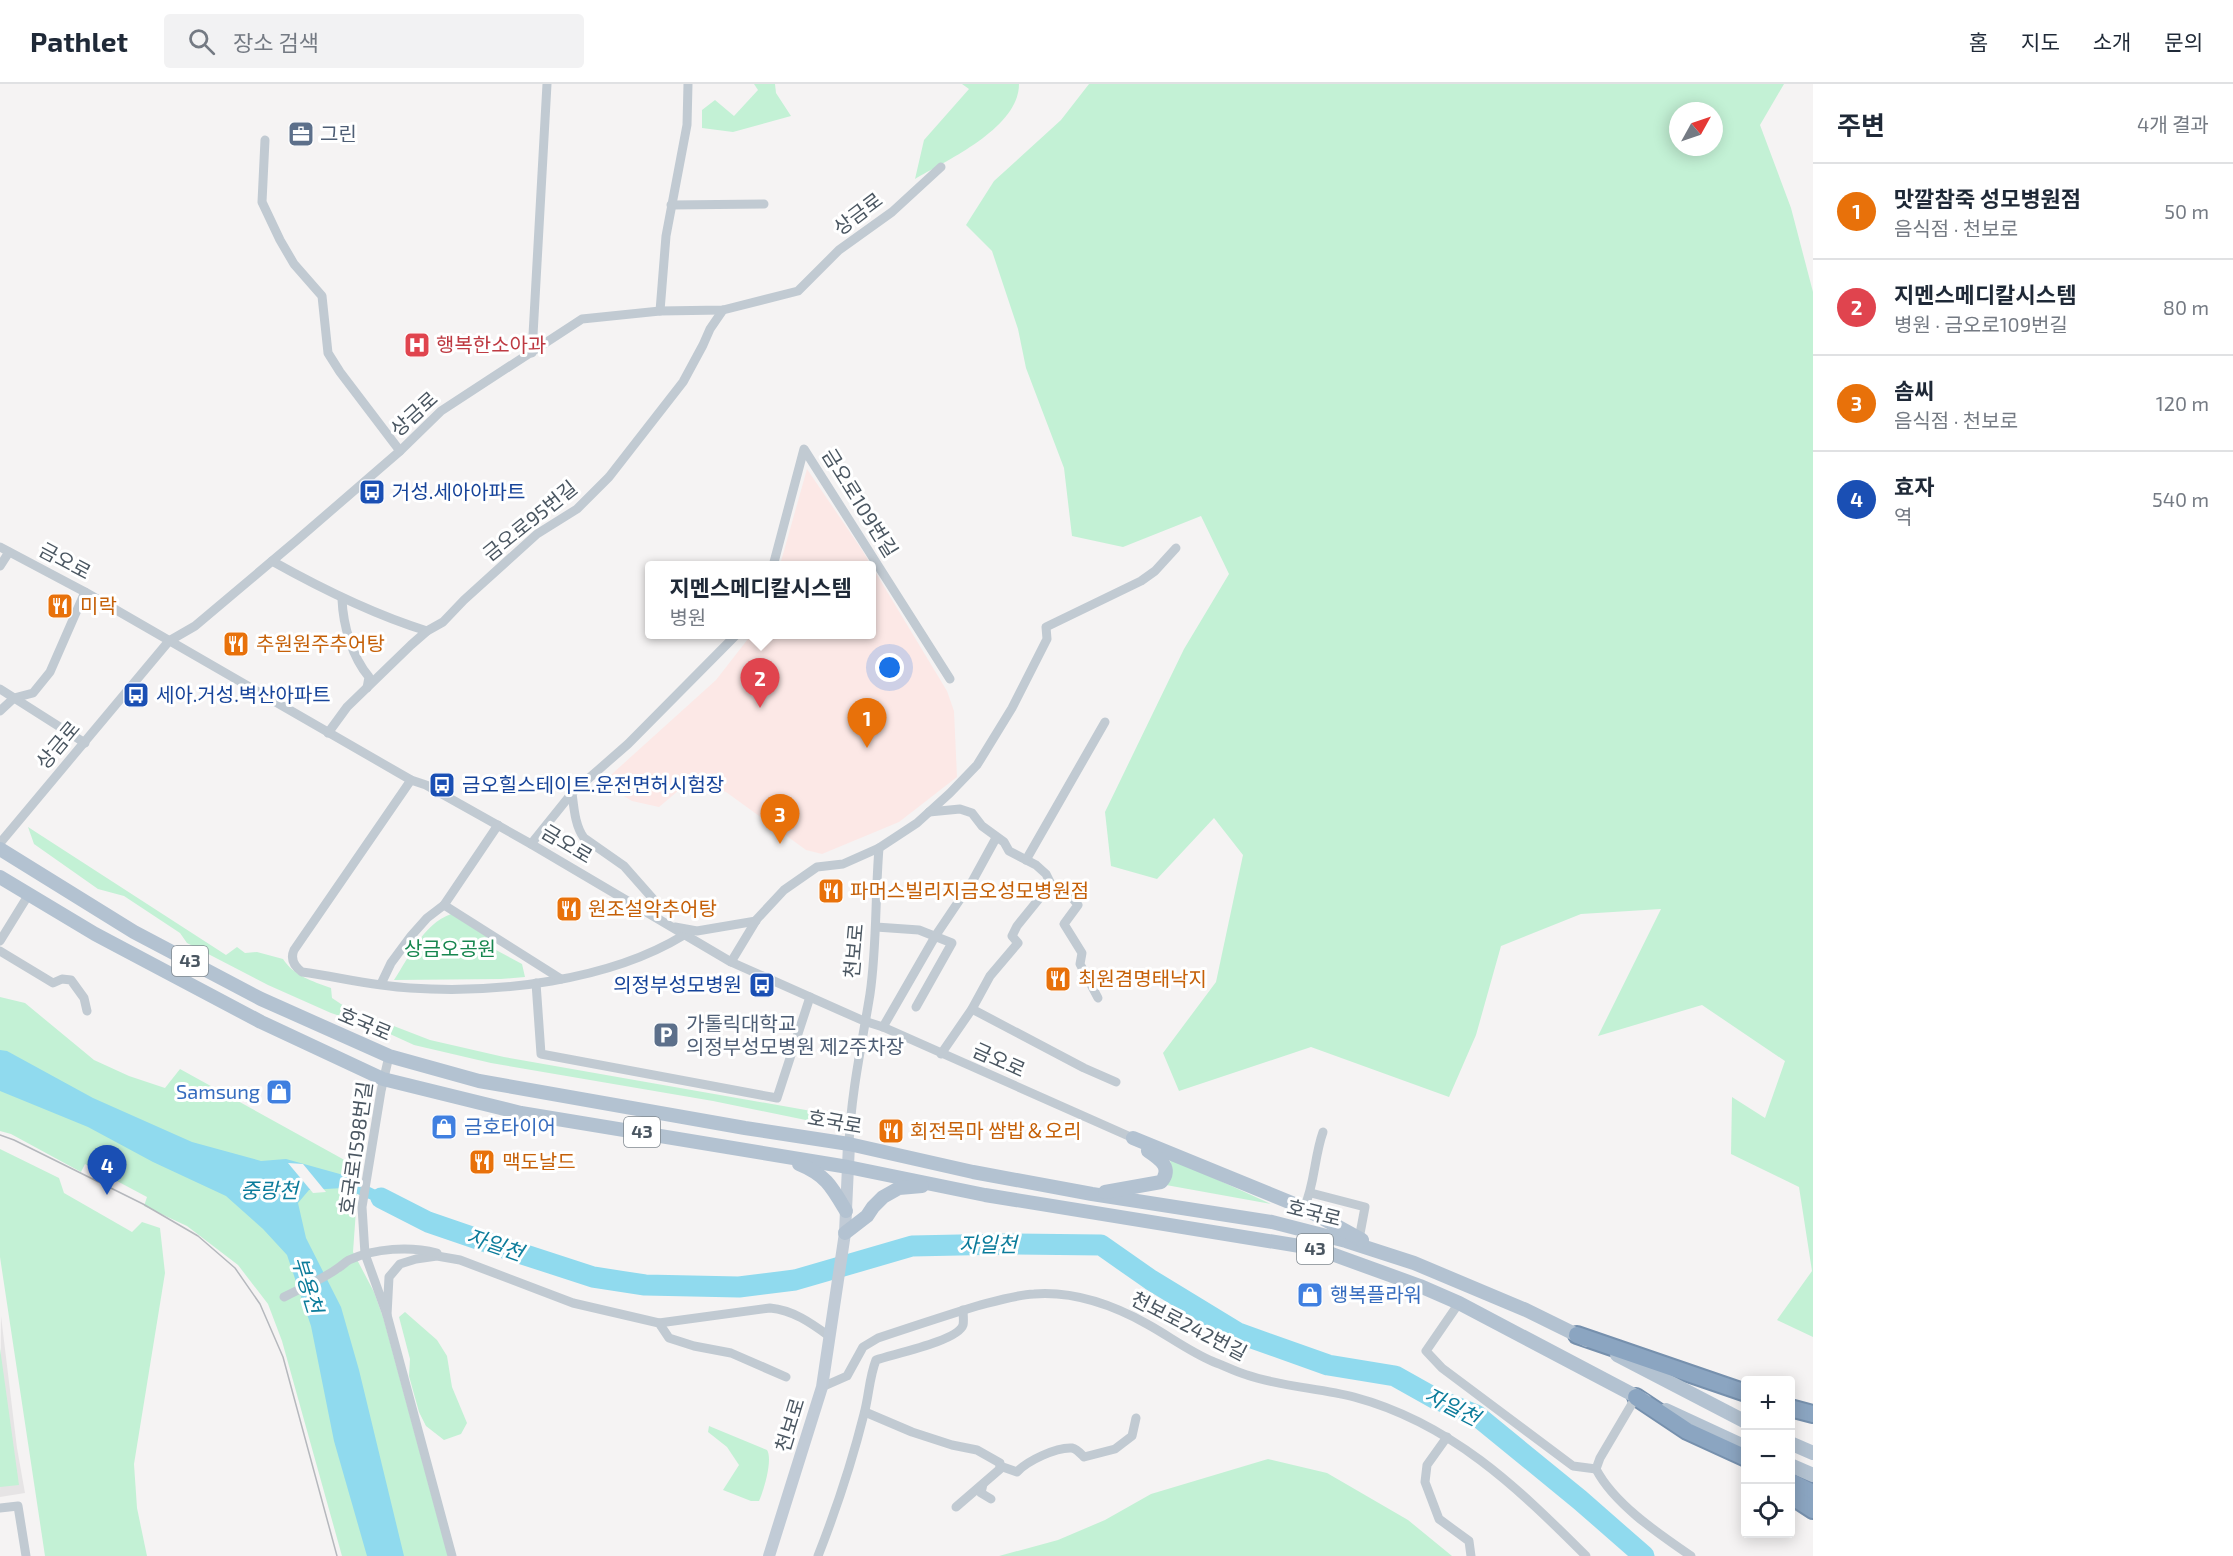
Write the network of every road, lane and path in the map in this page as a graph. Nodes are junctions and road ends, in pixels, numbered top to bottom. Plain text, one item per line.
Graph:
1 (547, 84) edge
2 (688, 84) edge
3 (265, 140) dead end
4 (941, 167) dead end
5 (764, 204) dead end
6 (671, 205) junction
7 (723, 310) junction
8 (660, 311) junction
9 (532, 353) junction
10 (400, 451) junction
11 (0, 547) edge
12 (1176, 548) dead end
13 (9, 552) junction
14 (272, 561) junction
15 (774, 561) edge
16 (875, 561) edge
17 (876, 562) edge
18 (0, 566) edge
19 (85, 592) junction
20 (342, 599) junction
21 (427, 631) junction
22 (732, 639) edge
23 (170, 641) junction
24 (950, 679) dead end
25 (367, 688) junction
26 (0, 689) edge
27 (14, 698) junction
28 (0, 711) edge
29 (1105, 722) dead end
30 (328, 733) junction
31 (86, 743) junction
32 (411, 780) junction
33 (572, 793) junction
34 (929, 812) junction
35 (498, 825) junction
36 (996, 838) junction
37 (0, 843) edge
38 (531, 844) junction
39 (879, 848) junction
40 (0, 849) edge
41 (1026, 860) junction
42 (0, 877) edge
43 (1051, 884) junction
44 (29, 894) junction
45 (654, 900) dead end
46 (444, 905) junction
47 (756, 921) junction
48 (669, 926) junction
49 (876, 927) junction
50 (684, 935) junction
51 (936, 935) junction
52 (0, 940) edge
53 (0, 951) edge
54 (731, 962) junction
55 (561, 979) junction
56 (536, 983) junction
57 (381, 984) junction
58 (810, 997) junction
59 (1098, 998) dead end
60 (916, 1007) dead end
61 (972, 1009) junction
62 (87, 1011) dead end
63 (864, 1021) junction
64 (883, 1027) junction
65 (942, 1054) junction
66 (389, 1056) junction
67 (383, 1079) junction
68 (480, 1081) junction
69 (1116, 1082) dead end
70 (437, 1092) junction
71 (1323, 1132) dead end
72 (1133, 1138) junction
73 (849, 1144) junction
74 (781, 1156) junction
75 (848, 1167) junction
76 (941, 1186) junction
77 (1092, 1194) junction
78 (1311, 1194) junction
79 (1304, 1208) junction
80 (846, 1211) junction
81 (845, 1233) junction
82 (1359, 1239) junction
83 (365, 1254) junction
84 (460, 1260) junction
85 (1414, 1263) junction
86 (284, 1297) dead end
87 (1459, 1303) junction
88 (963, 1310) junction
89 (387, 1315) junction
90 (659, 1323) junction
91 (1577, 1335) junction
92 (830, 1336) junction
93 (786, 1377) dead end
94 (822, 1387) junction
95 (1741, 1391) edge
96 (1636, 1396) junction
97 (1795, 1409) edge
98 (865, 1412) junction
99 (1813, 1414) edge
100 (1136, 1418) dead end
101 (1741, 1419) edge
102 (1687, 1431) junction
103 (1447, 1437) junction
104 (1741, 1445) edge
105 (1795, 1445) edge
106 (1813, 1453) edge
107 (1741, 1456) edge
108 (1741, 1464) edge
109 (1000, 1466) junction
110 (1795, 1467) edge
111 (1596, 1469) junction
112 (1813, 1474) edge
113 (985, 1482) junction
114 (1794, 1484) edge
115 (1795, 1497) edge
116 (992, 1499) dead end
117 (1812, 1506) edge
118 (956, 1507) dead end
119 (0, 1508) edge
120 (26, 1556) edge
121 (452, 1556) edge
122 (769, 1556) edge
123 (818, 1556) edge
124 (1471, 1556) edge
125 (1586, 1556) edge
126 (1690, 1556) edge

1 - 9 street
2 - 6 street
3 - 10 street
4 - 7 street, 상금로
5 - 6 street
6 - 8 street
7 - 8 street, 상금로
7 - 21 street, 금오로95번길
8 - 9 street, 상금로
9 - 10 street, 상금로
10 - 14 street, 상금로
11 - 13 street, 금오로
12 - 34 street
13 - 18 street
13 - 19 street, 금오로
14 - 20 street
14 - 23 street, 상금로
15 - 16 street, 금오로109번길
17 - 24 street, 금오로109번길
19 - 23 street, 금오로
19 - 27 street
20 - 21 street
20 - 25 street
21 - 25 street, 금오로95번길
22 - 33 street
23 - 30 street, 금오로
23 - 31 street, 상금로
25 - 30 street, 금오로95번길
26 - 27 street
27 - 28 street
27 - 31 street
29 - 41 street
30 - 32 street, 금오로
31 - 37 street, 상금로
32 - 35 street, 금오로
32 - 57 street
33 - 38 street
33 - 45 street
34 - 36 street
34 - 39 street
35 - 38 street, 금오로
35 - 46 street
36 - 41 street
36 - 51 street
38 - 48 street, 금오로
39 - 47 street
39 - 49 street, 천보로
40 - 66 main road, 호국로 / 43
41 - 43 street
42 - 44 main road, 호국로 / 43
43 - 59 street
43 - 61 street
44 - 52 street
44 - 67 main road, 호국로 / 43
46 - 55 street
46 - 57 street
47 - 48 street
47 - 54 street
48 - 50 street, 금오로
49 - 51 street
49 - 63 street, 천보로
50 - 54 street, 금오로
50 - 55 street
51 - 60 street
51 - 64 street
53 - 62 street
54 - 58 street, 금오로
55 - 56 street
56 - 57 street
56 - 58 street
58 - 63 street, 금오로
61 - 65 street
61 - 69 street
63 - 64 street, 금오로
63 - 73 street, 천보로
64 - 65 street, 금오로
65 - 72 street, 금오로
66 - 67 street, 호국로1598번길
66 - 68 main road, 호국로 / 43
67 - 70 main road, 호국로 / 43
67 - 83 street, 호국로1598번길
68 - 70 main road
68 - 73 main road, 호국로 / 43
70 - 74 main road, 호국로 / 43
71 - 78 street
72 - 77 main road
72 - 79 main road
73 - 75 main road, 천보로
73 - 77 main road, 호국로 / 43
74 - 75 main road, 호국로 / 43
74 - 80 main road
75 - 76 main road, 호국로 / 43
75 - 80 main road, 천보로
76 - 81 main road
76 - 87 main road, 호국로 / 43
77 - 85 main road, 호국로 / 43
78 - 79 street
78 - 82 street
79 - 82 main road
80 - 81 main road, 천보로
81 - 92 main road, 천보로
82 - 85 main road
83 - 84 street
83 - 86 street
83 - 89 street, 호국로1598번길
84 - 89 street
84 - 90 street
85 - 91 main road, 호국로 / 43
87 - 96 main road, 호국로 / 43
87 - 111 street
88 - 94 street, 천보로242번길
88 - 98 street
88 - 103 street, 천보로242번길
89 - 121 street
90 - 92 street
90 - 93 street
91 - 95 highway
91 - 101 main road, 호국로 / 43
92 - 94 main road, 천보로
94 - 122 main road, 천보로
96 - 102 highway
96 - 104 main road, 호국로 / 43
96 - 111 street
97 - 99 highway
98 - 109 street
98 - 123 street
100 - 109 street
102 - 107 highway
102 - 108 highway
103 - 124 street
103 - 125 street, 천보로242번길
105 - 106 main road
109 - 113 street
110 - 112 main road
111 - 126 street
113 - 116 street
113 - 118 street
114 - 117 highway
115 - 117 highway
119 - 120 street

